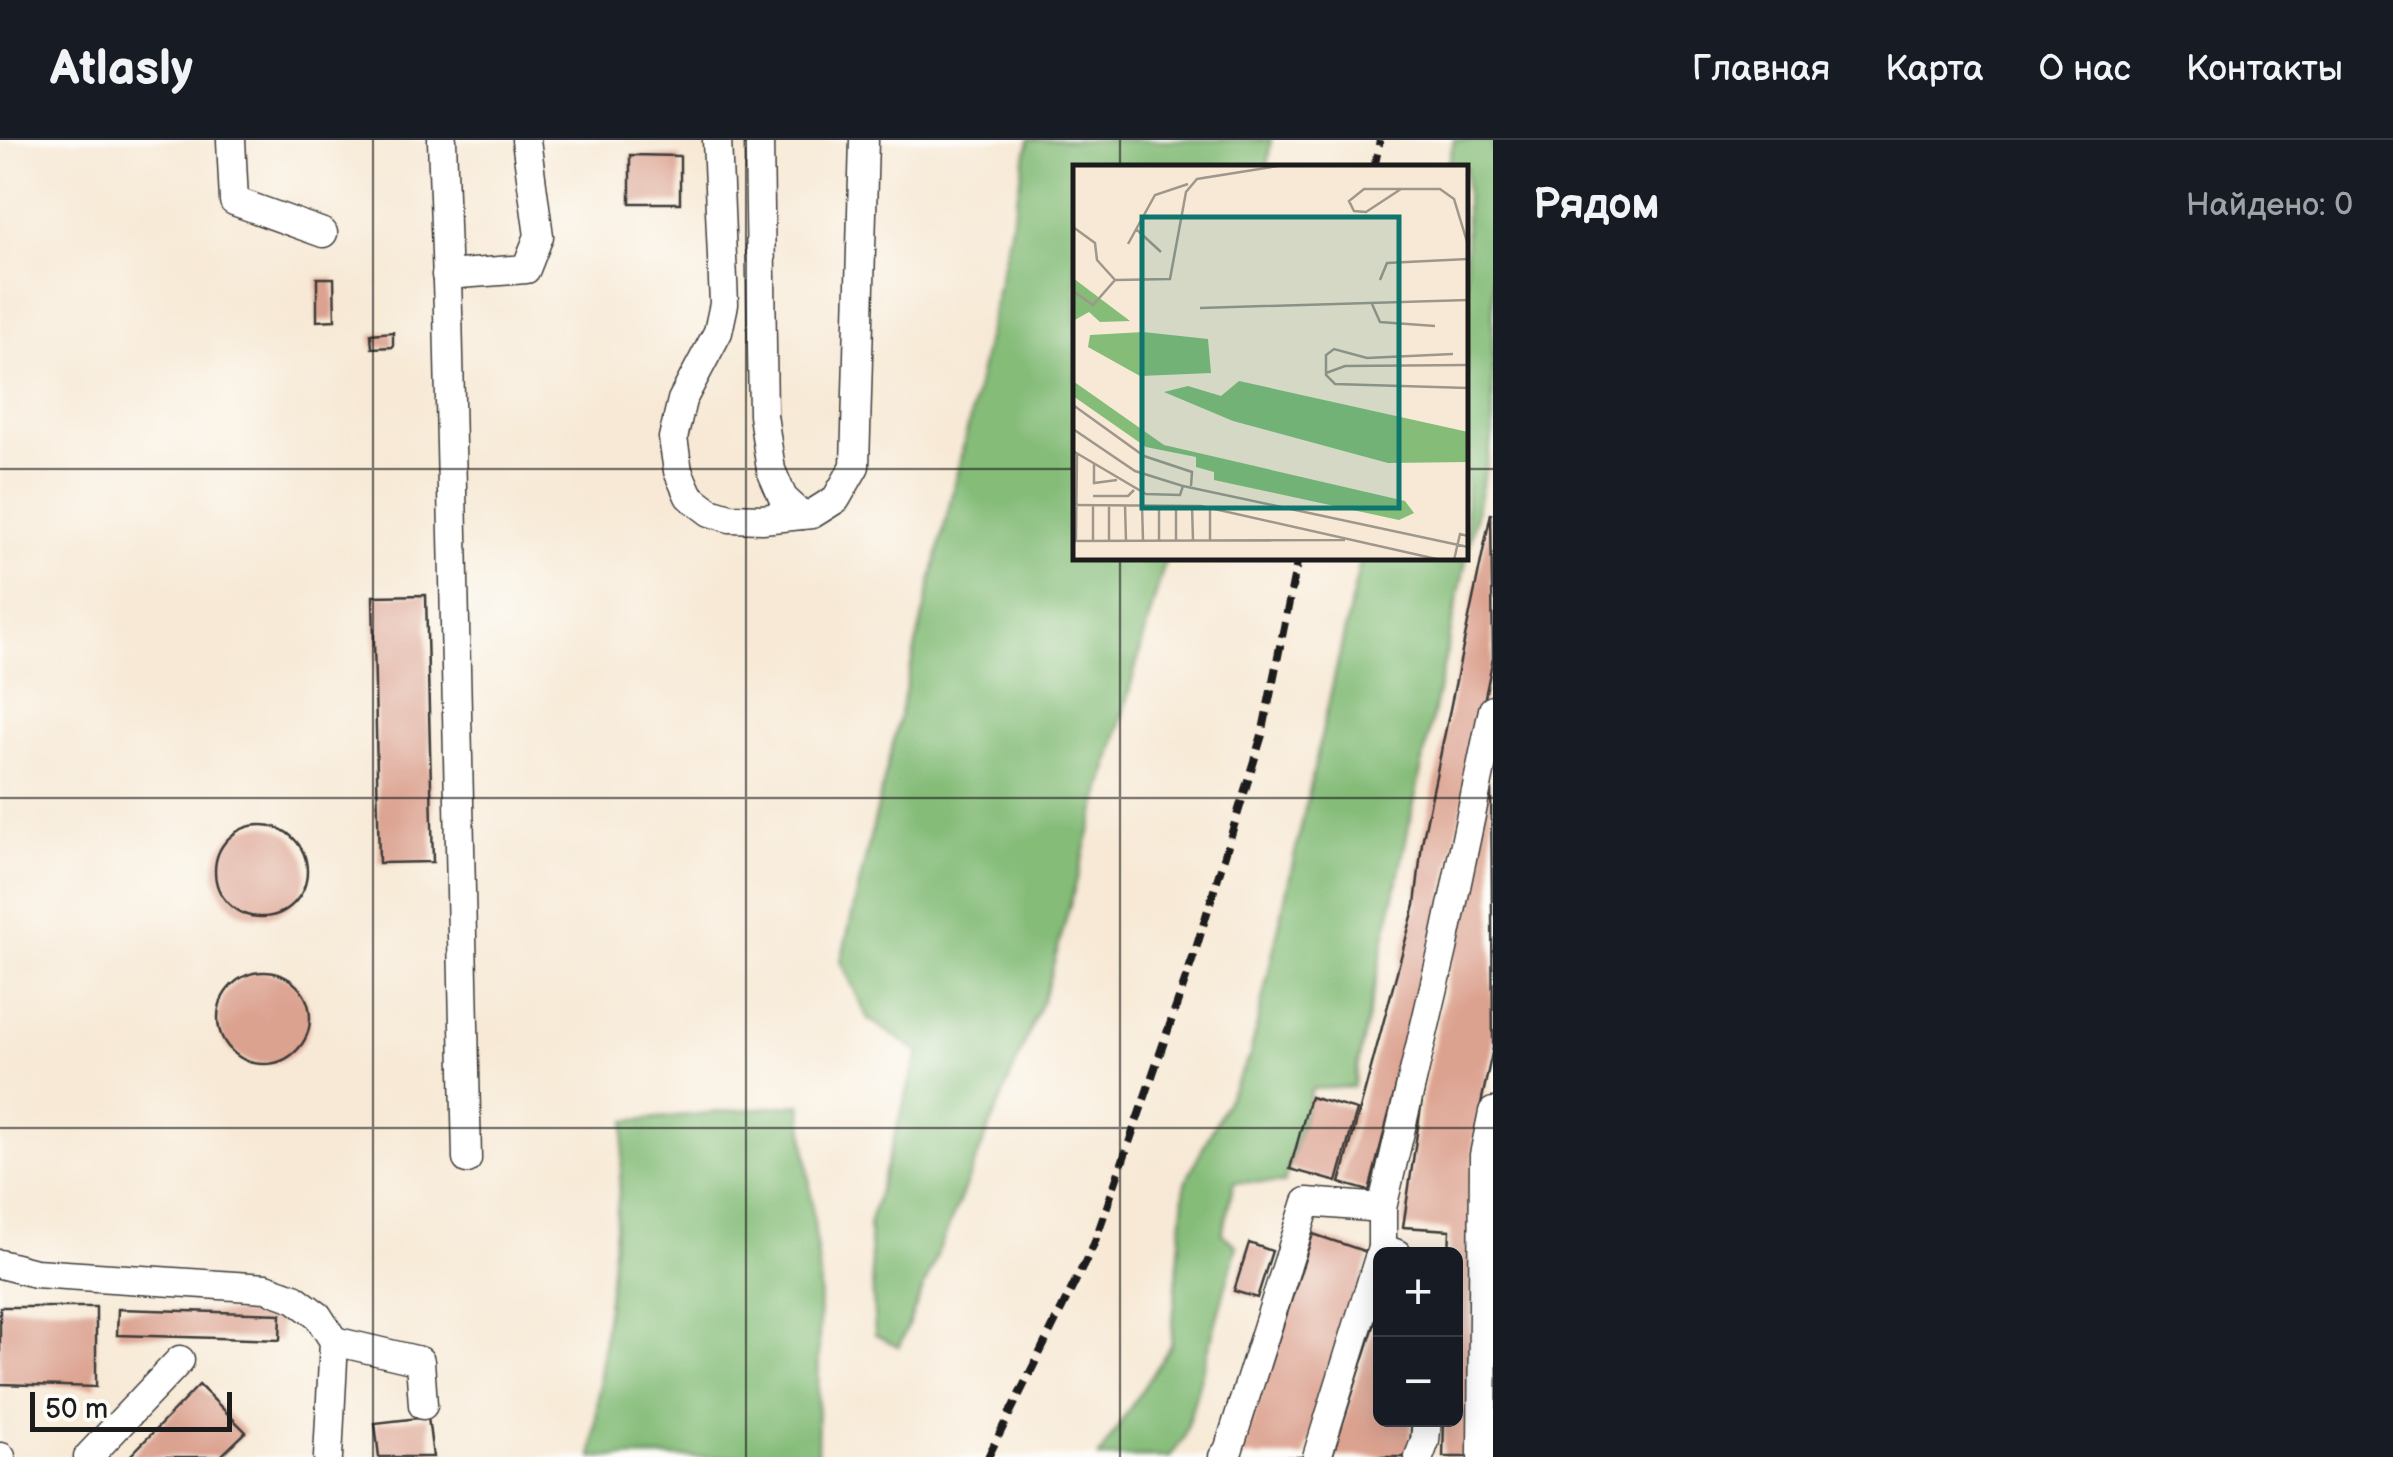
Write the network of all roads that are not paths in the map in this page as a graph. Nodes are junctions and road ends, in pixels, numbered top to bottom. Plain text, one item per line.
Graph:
1 (231, 140) edge
2 (442, 140) edge
3 (526, 140) edge
4 (716, 140) edge
5 (759, 140) edge
6 (864, 140) edge
7 (323, 233) dead end
8 (446, 275) junction
9 (801, 515) junction
10 (1493, 710) edge
11 (1493, 1112) edge
12 (467, 1160) dead end
13 (1488, 1201) edge
14 (1382, 1208) junction
15 (1389, 1247) edge
16 (0, 1264) edge
17 (1488, 1285) edge
18 (1373, 1299) edge
19 (334, 1341) junction
20 (180, 1360) dead end
21 (1488, 1372) edge
22 (423, 1405) dead end
23 (1426, 1427) edge
24 (88, 1457) edge
25 (328, 1457) edge
26 (1224, 1457) edge
27 (1317, 1457) edge
28 (1419, 1457) edge
29 (1482, 1457) edge

1 - 7 lane
2 - 8 lane
3 - 8 lane
4 - 9 lane
5 - 9 lane
6 - 9 lane
8 - 12 lane
10 - 14 lane
11 - 13 lane
13 - 17 lane
14 - 15 lane
14 - 26 lane
16 - 19 lane
17 - 21 lane
18 - 27 lane
19 - 22 lane
19 - 25 lane
20 - 24 lane
21 - 29 lane
23 - 28 lane

